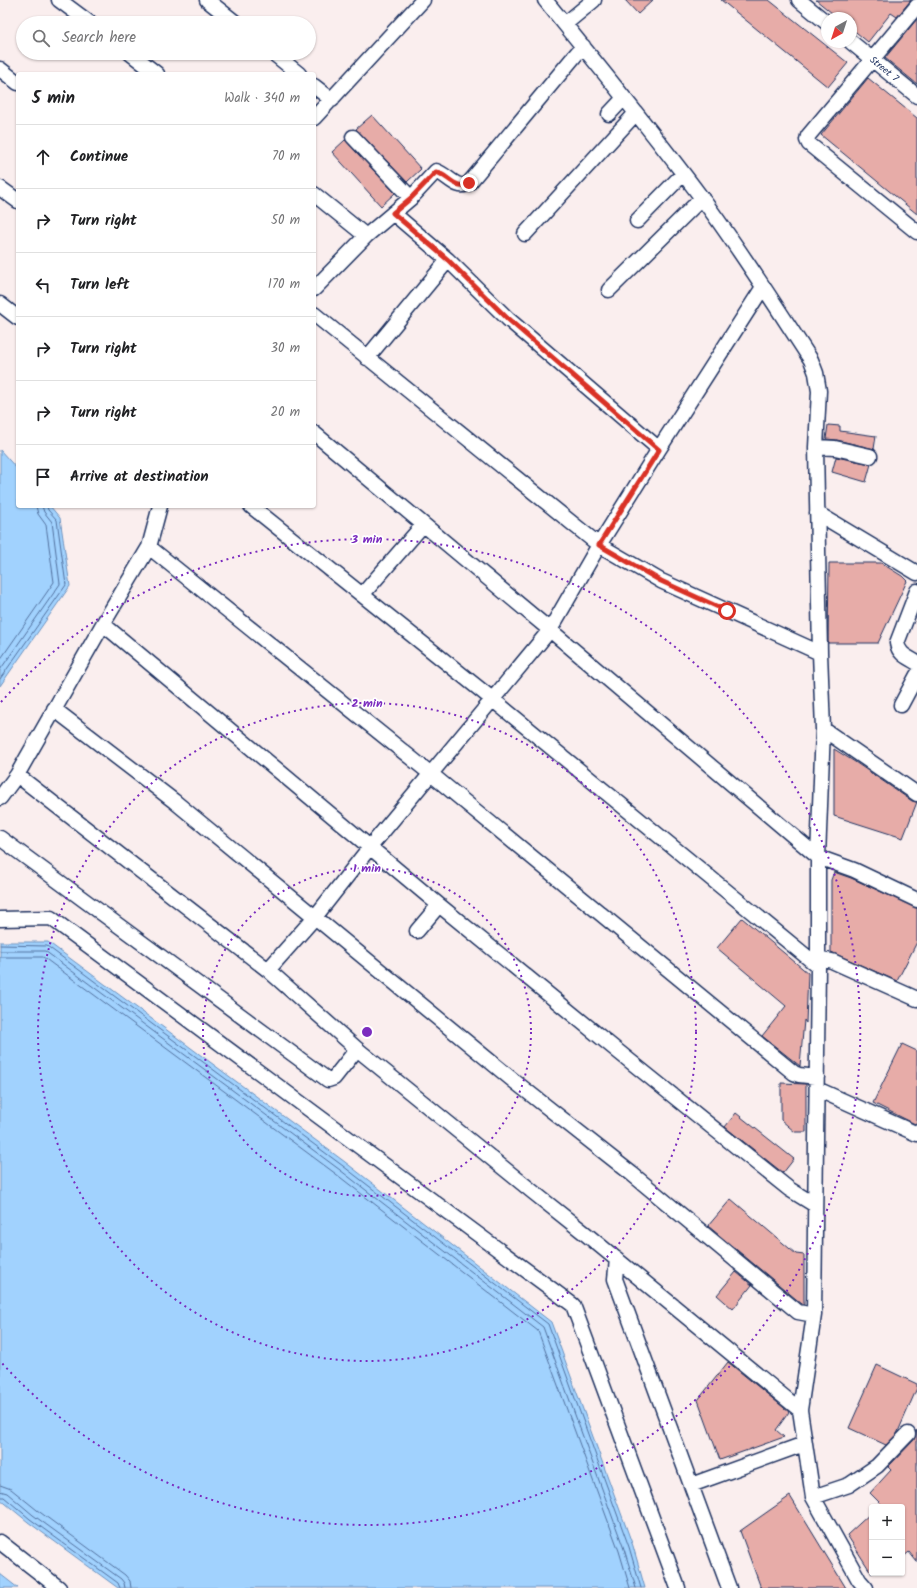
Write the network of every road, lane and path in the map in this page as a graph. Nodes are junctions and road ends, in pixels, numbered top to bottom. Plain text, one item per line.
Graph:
1 (59, 0) edge
2 (207, 0) edge
3 (423, 0) edge
4 (545, 0) edge
5 (594, 0) edge
6 (799, 0) edge
7 (917, 6) edge
8 (81, 16) edge
9 (227, 16) edge
10 (821, 18) edge
11 (565, 24) junction
12 (582, 46) junction
13 (857, 47) edge
14 (139, 60) edge
15 (282, 60) edge
16 (873, 60) junction
17 (0, 69) edge
18 (154, 72) edge
19 (297, 72) edge
20 (16, 81) edge
21 (316, 88) edge
22 (917, 96) edge
23 (624, 98) junction
24 (332, 100) junction
25 (636, 113) junction
26 (609, 114) dead end
27 (316, 116) edge
28 (353, 137) dead end
29 (683, 174) junction
30 (0, 188) edge
31 (316, 196) edge
32 (411, 198) junction
33 (702, 198) junction
34 (16, 200) edge
35 (393, 213) junction
36 (637, 221) dead end
37 (917, 232) edge
38 (525, 234) dead end
39 (366, 236) junction
40 (448, 260) junction
41 (316, 287) edge
42 (764, 287) junction
43 (608, 290) dead end
44 (0, 304) edge
45 (16, 316) edge
46 (316, 316) edge
47 (367, 358) junction
48 (316, 435) edge
49 (816, 447) junction
50 (659, 450) junction
51 (870, 456) dead end
52 (159, 508) edge
53 (253, 508) edge
54 (817, 513) junction
55 (423, 525) junction
56 (599, 545) junction
57 (149, 547) junction
58 (917, 573) edge
59 (362, 595) junction
60 (916, 595) edge
61 (103, 624) junction
62 (550, 630) junction
63 (820, 653) junction
64 (917, 663) edge
65 (917, 675) edge
66 (492, 699) junction
67 (901, 705) dead end
68 (54, 709) junction
69 (823, 729) junction
70 (431, 774) junction
71 (17, 775) junction
72 (917, 794) edge
73 (0, 798) edge
74 (0, 838) edge
75 (370, 847) junction
76 (818, 857) junction
77 (917, 900) edge
78 (439, 905) junction
79 (315, 917) junction
80 (0, 919) edge
81 (417, 931) dead end
82 (818, 962) junction
83 (268, 970) junction
84 (917, 999) edge
85 (357, 1049) junction
86 (817, 1083) junction
87 (917, 1134) edge
88 (815, 1204) junction
89 (617, 1258) junction
90 (814, 1315) junction
91 (800, 1410) junction
92 (908, 1434) dead end
93 (804, 1444) junction
94 (691, 1485) junction
95 (813, 1497) junction
96 (0, 1542) edge
97 (59, 1588) edge
98 (678, 1588) edge
99 (729, 1588) edge
100 (866, 1588) edge

1 - 8 street
2 - 9 street
3 - 24 street
4 - 11 street
5 - 11 street
6 - 10 street
7 - 16 street
11 - 12 street
12 - 23 street
12 - 32 street
13 - 16 street, Street 7
14 - 18 street
15 - 19 street
16 - 22 street, Street 7
16 - 37 street
17 - 20 street
21 - 24 street
23 - 25 street
23 - 26 street
24 - 27 street
25 - 29 street
25 - 38 street
28 - 32 street
29 - 33 street
29 - 36 street
30 - 34 street
31 - 39 street
32 - 35 street
33 - 42 street
33 - 43 street
35 - 39 street
35 - 40 street
39 - 41 street
40 - 47 street
40 - 50 street
42 - 49 street
42 - 50 street
44 - 45 street
46 - 47 street
47 - 56 street
48 - 55 street
49 - 51 street
49 - 54 street
50 - 56 street
52 - 57 street
53 - 59 street
54 - 58 street
54 - 63 street
55 - 59 street
55 - 62 street
56 - 62 street
56 - 63 street
57 - 61 street
57 - 70 street
59 - 66 street
60 - 64 street
61 - 68 street
61 - 75 street
62 - 66 street
62 - 76 street
63 - 69 street
65 - 67 street
66 - 70 street
66 - 82 street
68 - 71 street
68 - 79 street
69 - 72 street
69 - 76 street
70 - 75 street
70 - 86 street
71 - 73 street
71 - 83 street
74 - 85 street
75 - 78 street
75 - 79 street
76 - 77 street
76 - 82 street
78 - 81 street
78 - 88 street
79 - 83 street
79 - 90 street
80 - 98 street
82 - 84 street
82 - 86 street
83 - 85 street
85 - 89 street
86 - 87 street
86 - 88 street
88 - 90 street
89 - 91 street
89 - 94 street
90 - 91 street
91 - 93 street
92 - 95 street
93 - 94 street
93 - 95 street
94 - 99 street
95 - 100 street
96 - 97 street

